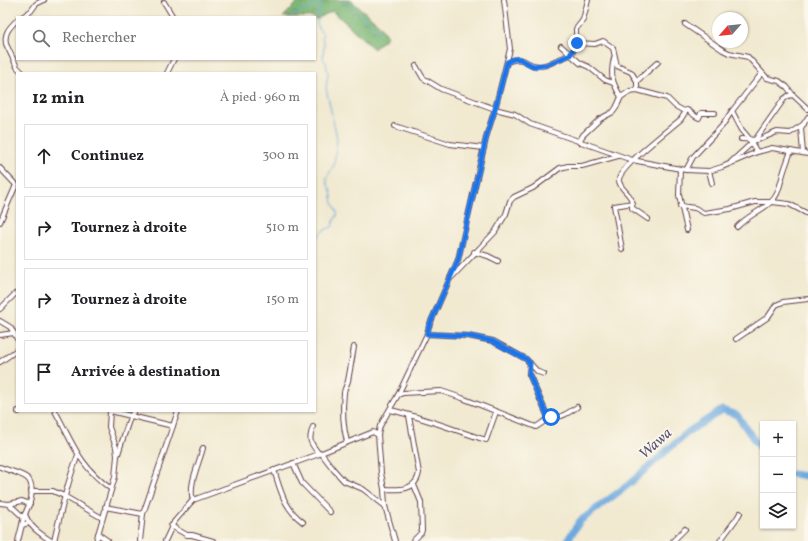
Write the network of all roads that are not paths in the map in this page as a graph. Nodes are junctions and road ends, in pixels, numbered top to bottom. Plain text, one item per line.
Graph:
1 (44, 0) edge
2 (504, 0) edge
3 (588, 0) edge
4 (164, 2) dead end
5 (24, 16) edge
6 (172, 16) edge
7 (16, 21) edge
8 (686, 24) dead end
9 (6, 40) junction
10 (1, 43) edge
11 (577, 43) junction
12 (561, 46) dead end
13 (615, 53) junction
14 (570, 55) junction
15 (174, 60) edge
16 (507, 62) junction
17 (658, 62) dead end
18 (416, 66) dead end
19 (22, 72) edge
20 (168, 72) edge
21 (762, 73) junction
22 (638, 80) junction
23 (612, 83) junction
24 (637, 90) junction
25 (793, 95) junction
26 (621, 97) junction
27 (495, 109) junction
28 (808, 109) edge
29 (686, 110) junction
30 (732, 112) junction
31 (715, 113) dead end
32 (808, 117) edge
33 (804, 124) junction
34 (395, 126) dead end
35 (794, 131) junction
36 (803, 133) junction
37 (808, 136) edge
38 (741, 139) dead end
39 (752, 141) junction
40 (579, 142) junction
41 (484, 148) junction
42 (791, 151) junction
43 (757, 152) junction
44 (806, 153) edge
45 (618, 156) junction
46 (632, 160) junction
47 (730, 162) junction
48 (0, 168) edge
49 (680, 169) junction
50 (686, 170) junction
51 (709, 171) junction
52 (712, 183) dead end
53 (16, 186) edge
54 (772, 202) junction
55 (633, 203) junction
56 (680, 206) junction
57 (808, 214) edge
58 (648, 219) dead end
59 (0, 222) edge
60 (737, 227) dead end
61 (687, 230) dead end
62 (622, 249) dead end
63 (474, 252) junction
64 (498, 261) dead end
65 (450, 279) junction
66 (15, 294) dead end
67 (808, 299) edge
68 (0, 309) edge
69 (0, 321) edge
70 (14, 333) junction
71 (427, 334) junction
72 (0, 335) edge
73 (16, 337) edge
74 (736, 339) dead end
75 (354, 347) dead end
76 (16, 351) edge
77 (0, 362) edge
78 (530, 363) junction
79 (544, 374) dead end
80 (398, 395) junction
81 (577, 407) dead end
82 (390, 410) junction
83 (56, 412) edge
84 (110, 412) edge
85 (113, 412) edge
86 (133, 412) edge
87 (178, 412) edge
88 (496, 412) junction
89 (410, 416) junction
90 (130, 417) junction
91 (551, 417) junction
92 (173, 426) junction
93 (380, 426) junction
94 (313, 427) dead end
95 (373, 432) junction
96 (378, 435) junction
97 (347, 442) junction
98 (203, 448) dead end
99 (320, 453) junction
100 (78, 455) junction
101 (117, 456) junction
102 (293, 463) junction
103 (0, 467) edge
104 (274, 470) junction
105 (414, 485) junction
106 (384, 488) junction
107 (111, 489) junction
108 (31, 491) junction
109 (64, 496) junction
110 (193, 500) junction
111 (0, 503) edge
112 (9, 504) junction
113 (30, 504) junction
114 (385, 506) junction
115 (105, 507) junction
116 (330, 512) dead end
117 (740, 513) dead end
118 (144, 514) junction
119 (24, 516) junction
120 (102, 518) junction
121 (303, 522) dead end
122 (29, 523) junction
123 (22, 525) junction
124 (171, 526) junction
125 (685, 529) dead end
126 (98, 534) junction
127 (18, 541) edge
128 (51, 541) edge
129 (54, 541) edge
130 (96, 541) edge
131 (108, 541) edge
132 (140, 541) edge
133 (165, 541) edge
134 (213, 541) edge
135 (395, 541) edge
136 (413, 541) edge
137 (673, 541) edge
138 (720, 541) edge

1 - 5 street
2 - 16 street
3 - 11 street
4 - 6 street
7 - 9 street
8 - 21 street
9 - 10 street
9 - 19 street
11 - 13 street
11 - 14 street
12 - 14 street
13 - 22 street
13 - 23 street
14 - 16 street
14 - 23 street
15 - 20 street
16 - 27 street
17 - 22 street
18 - 27 street
21 - 25 street
21 - 30 street
22 - 24 street
23 - 26 street
24 - 26 street
24 - 29 street
25 - 28 street
25 - 39 street
26 - 40 street
27 - 40 street
27 - 41 street
29 - 31 street
29 - 46 street
30 - 39 street
30 - 50 street
32 - 33 street
33 - 35 street
33 - 36 street
34 - 41 street
35 - 36 street
35 - 39 street
36 - 37 street
36 - 44 street
38 - 39 street
39 - 43 street
39 - 47 street
40 - 45 street
41 - 65 street
42 - 43 street
42 - 44 street
42 - 54 street
43 - 47 street
45 - 46 street
45 - 63 street
46 - 49 street
46 - 55 street
47 - 51 street
48 - 53 street
49 - 50 street
49 - 56 street
50 - 51 street
51 - 52 street
53 - 59 street
54 - 56 street
54 - 57 street
54 - 60 street
55 - 58 street
55 - 62 street
56 - 61 street
63 - 64 street
63 - 65 street
65 - 71 street
66 - 68 street
67 - 74 street
69 - 70 street
70 - 72 street
70 - 73 street
71 - 78 street
71 - 80 street
75 - 97 street
76 - 77 street
78 - 79 street
78 - 91 street
80 - 82 street
80 - 88 street
81 - 91 street
82 - 89 street
82 - 93 street
83 - 100 street
84 - 101 street
85 - 90 street
86 - 90 street
87 - 92 street
88 - 89 street
88 - 91 street
89 - 105 street
90 - 92 street
90 - 101 street
92 - 118 street
93 - 95 street
93 - 96 street
94 - 99 street
95 - 96 street
95 - 97 street
96 - 106 street
97 - 99 street
98 - 110 street
99 - 102 street
99 - 114 street
100 - 107 street
100 - 109 street
101 - 107 street
102 - 104 street
102 - 116 street
103 - 108 street
104 - 110 street
104 - 121 street
105 - 106 street
105 - 136 street
106 - 114 street
107 - 115 street
108 - 109 street
108 - 113 street
109 - 120 street
109 - 129 street
110 - 124 street
111 - 112 street
112 - 113 street
112 - 119 street
113 - 119 street
114 - 135 street
115 - 118 street
115 - 120 street
117 - 138 street
118 - 132 street
119 - 122 street
119 - 123 street
120 - 126 street
122 - 123 street
122 - 128 street
123 - 127 street
124 - 133 street
124 - 134 street
125 - 137 street
126 - 130 street
126 - 131 street

